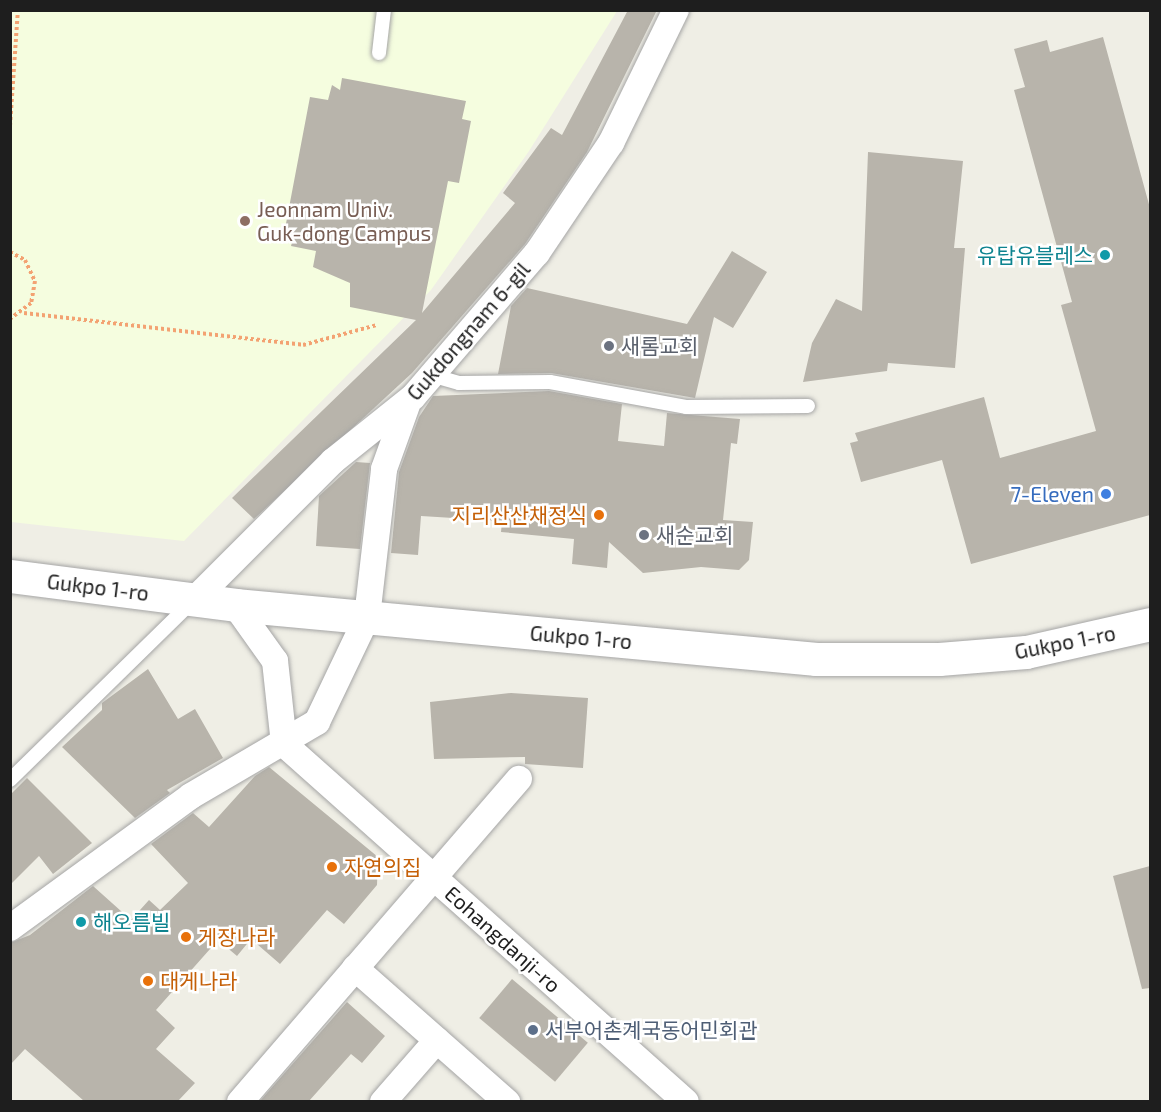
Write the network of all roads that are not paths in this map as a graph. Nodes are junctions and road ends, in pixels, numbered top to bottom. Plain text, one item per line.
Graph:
1 (384, 10) edge
2 (676, 10) edge
3 (379, 53) dead end
4 (431, 375) junction
5 (413, 397) junction
6 (808, 406) dead end
7 (10, 576) edge
8 (195, 599) junction
9 (235, 605) junction
10 (367, 617) junction
11 (1150, 624) edge
12 (284, 744) junction
13 (519, 779) dead end
14 (10, 780) edge
15 (434, 878) junction
16 (10, 928) edge
17 (355, 968) junction
18 (437, 1040) junction
19 (240, 1101) edge
20 (384, 1101) edge
21 (507, 1101) edge
22 (686, 1101) edge

1 - 3 lane
2 - 4 street, Gukdongnam 6-gil
4 - 5 street, Gukdongnam 6-gil
4 - 6 lane
5 - 8 street, Gukdongnam 6-gil
5 - 10 street
7 - 8 street, Gukpo 1-ro
8 - 9 street, Gukpo 1-ro
8 - 14 lane
9 - 10 street, Gukpo 1-ro
9 - 12 street
10 - 11 street, Gukpo 1-ro
10 - 12 street
12 - 15 street
12 - 16 street
13 - 15 street
15 - 17 street, Eohangdanji-ro
15 - 22 street, Eohangdanji-ro
17 - 18 street
17 - 19 street, Eohangdanji-ro
18 - 20 street
18 - 21 street

